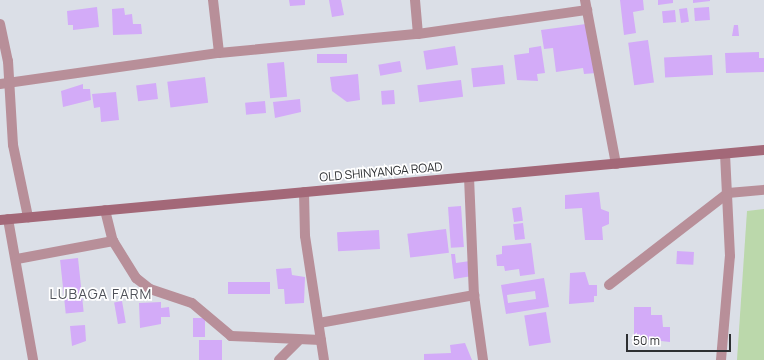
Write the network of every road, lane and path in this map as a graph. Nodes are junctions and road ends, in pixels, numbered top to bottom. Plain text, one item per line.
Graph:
1 (213, 0) edge
2 (414, 0) edge
3 (586, 5) edge
4 (0, 24) edge
5 (418, 34) junction
6 (219, 53) junction
7 (5, 84) edge
8 (764, 150) edge
9 (725, 154) junction
10 (616, 164) junction
11 (469, 177) junction
12 (764, 190) edge
13 (304, 192) junction
14 (728, 193) junction
15 (105, 210) junction
16 (28, 217) junction
17 (4, 219) edge
18 (113, 241) junction
19 (18, 259) junction
20 (609, 285) dead end
21 (474, 295) junction
22 (319, 323) junction
23 (321, 340) junction
24 (298, 341) junction
25 (30, 360) edge
26 (279, 360) edge
27 (324, 360) edge
28 (483, 360) edge
29 (721, 360) edge

1 - 6 street
2 - 5 street
3 - 5 street
3 - 10 street
4 - 7 street
5 - 6 street
6 - 7 street
7 - 16 street
8 - 9 main road, OLD SHINYANGA ROAD
9 - 10 main road, OLD SHINYANGA ROAD
9 - 14 street
10 - 11 main road, OLD SHINYANGA ROAD
11 - 13 main road, OLD SHINYANGA ROAD
11 - 21 street
12 - 14 street
13 - 15 main road, OLD SHINYANGA ROAD
13 - 22 street
14 - 20 street
14 - 29 street
15 - 16 main road, OLD SHINYANGA ROAD
15 - 18 street
16 - 17 main road, OLD SHINYANGA ROAD
17 - 19 street
18 - 19 street
18 - 24 street
19 - 25 street
21 - 22 street
21 - 28 street
22 - 23 street
23 - 24 street
23 - 27 street
24 - 26 street

